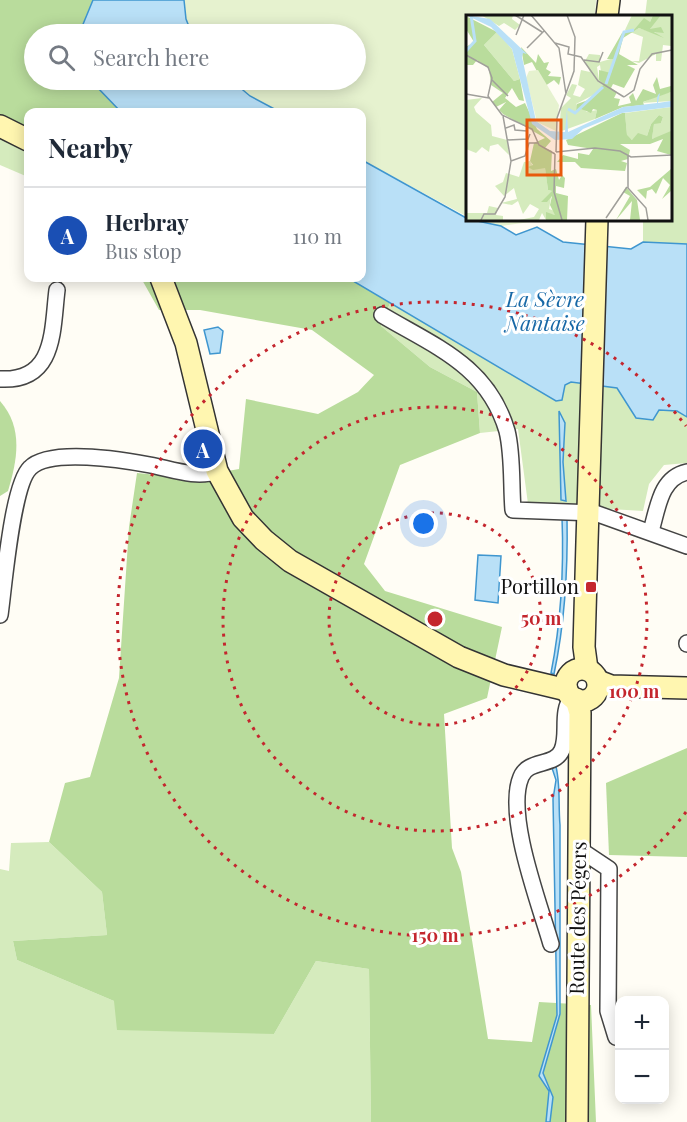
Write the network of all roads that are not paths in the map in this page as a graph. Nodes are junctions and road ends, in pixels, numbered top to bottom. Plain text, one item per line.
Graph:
1 (609, 0) edge
2 (607, 15) edge
3 (0, 126) edge
4 (24, 138) edge
5 (597, 222) edge
6 (163, 282) edge
7 (57, 290) dead end
8 (382, 315) dead end
9 (7, 379) edge
10 (217, 471) junction
11 (687, 472) edge
12 (588, 512) junction
13 (651, 531) junction
14 (687, 546) edge
15 (0, 615) edge
16 (581, 688) junction
17 (687, 688) edge
18 (579, 849) junction
19 (551, 944) dead end
20 (615, 1034) edge
21 (577, 1122) edge

1 - 2 street
3 - 4 street
5 - 12 street, Route des Pégers
6 - 10 street
7 - 9 street
8 - 12 street
10 - 15 street
10 - 16 street
11 - 13 street
12 - 13 street
12 - 16 street, Route des Pégers
13 - 14 street
16 - 17 street
16 - 18 street, Route des Pégers
16 - 19 street
18 - 20 street
18 - 21 street, Route des Pégers

